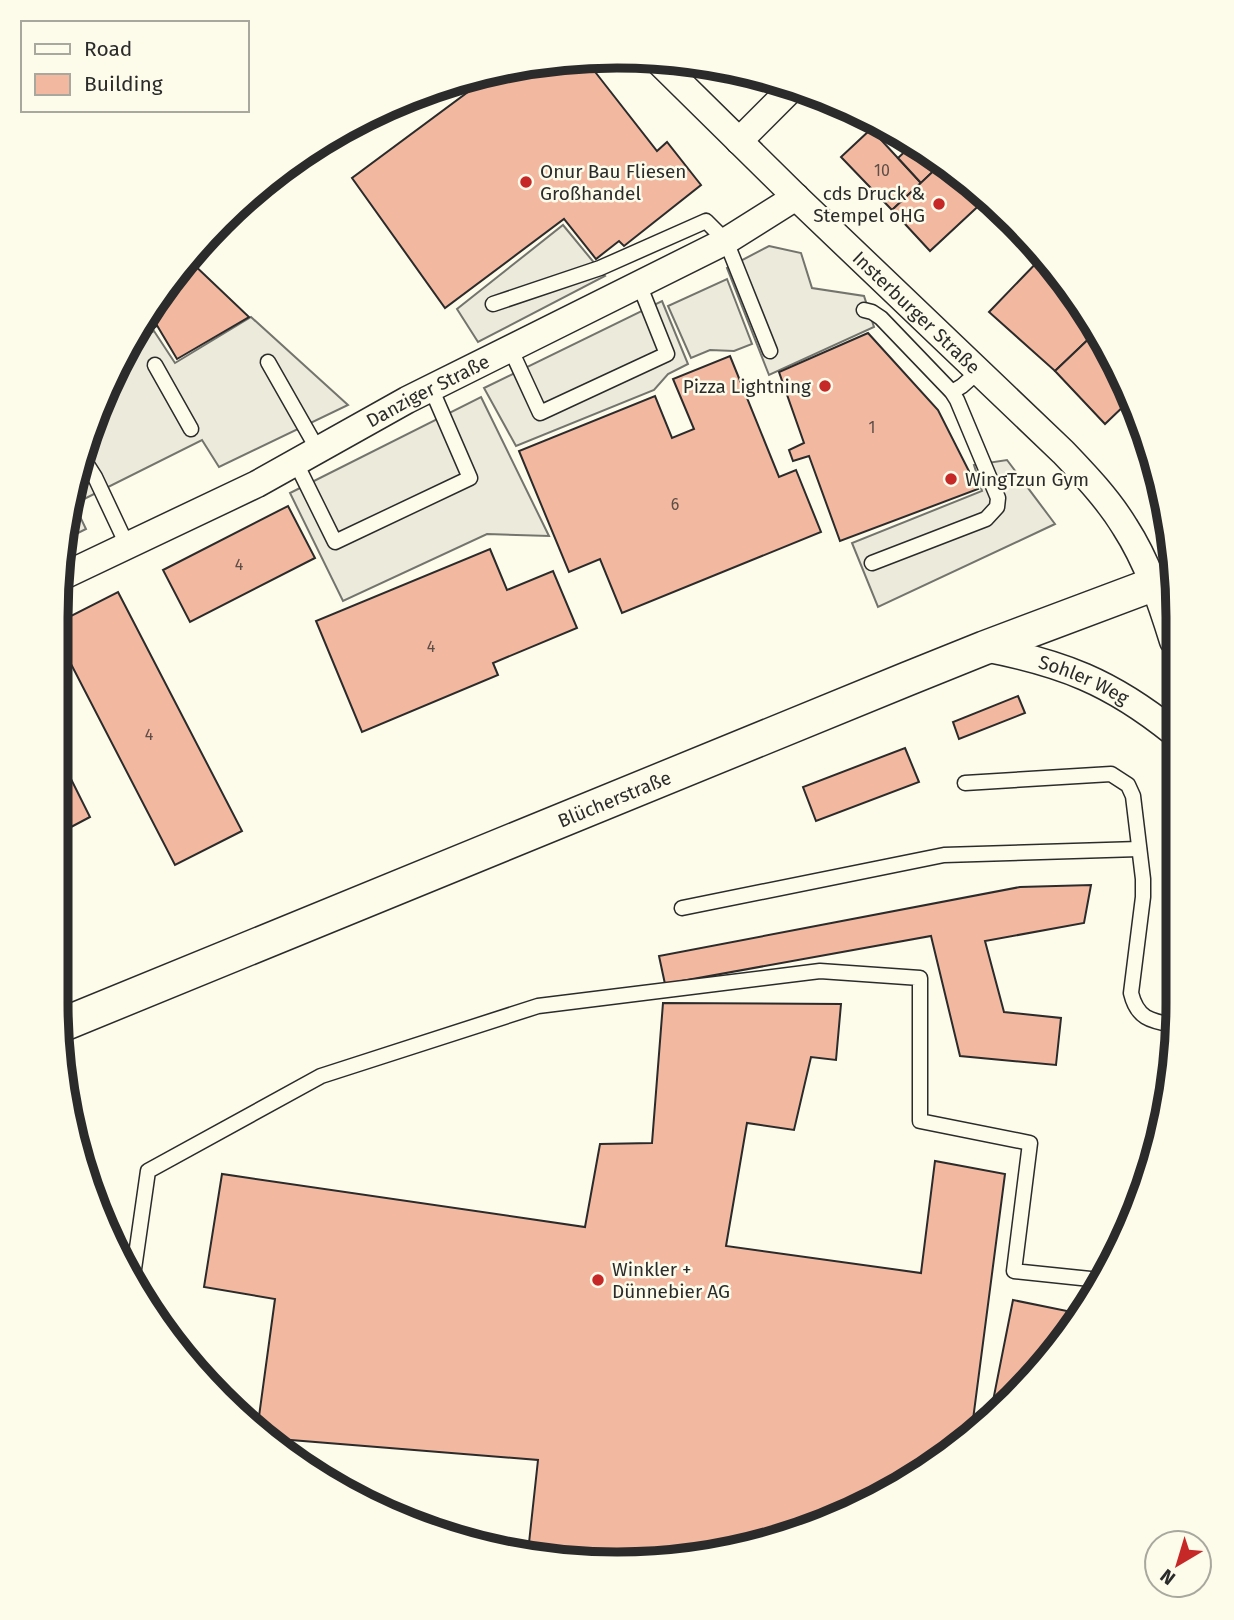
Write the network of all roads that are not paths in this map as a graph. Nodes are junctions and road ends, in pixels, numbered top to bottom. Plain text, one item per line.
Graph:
1 (668, 71) edge
2 (785, 95) edge
3 (738, 141) junction
4 (796, 197) junction
5 (726, 241) junction
6 (639, 284) junction
7 (493, 304) dead end
8 (864, 310) dead end
9 (510, 348) junction
10 (770, 351) dead end
11 (268, 362) dead end
12 (155, 365) dead end
13 (979, 371) junction
14 (431, 388) junction
15 (952, 392) junction
16 (191, 429) dead end
17 (307, 456) junction
18 (89, 469) edge
19 (127, 545) junction
20 (872, 563) dead end
21 (70, 573) edge
22 (1163, 581) edge
23 (984, 648) junction
24 (1166, 727) edge
25 (965, 783) dead end
26 (1139, 849) junction
27 (682, 908) dead end
28 (69, 1022) edge
29 (1165, 1024) edge
30 (134, 1262) edge
31 (1091, 1279) edge

1 - 3 street, Insterburger Straße
2 - 3 street
3 - 4 street, Insterburger Straße
4 - 5 street, Danziger Straße
4 - 13 street, Insterburger Straße
5 - 6 street, Danziger Straße
5 - 7 lane
5 - 10 lane
6 - 9 street, Danziger Straße
6 - 9 lane
8 - 15 lane
9 - 14 street, Danziger Straße
11 - 17 lane
12 - 16 lane
13 - 15 lane
13 - 22 street, Insterburger Straße
14 - 17 street, Danziger Straße
14 - 17 lane
15 - 20 lane
17 - 19 street, Danziger Straße
18 - 19 lane
19 - 21 street, Danziger Straße
22 - 23 street, Blücherstraße
23 - 24 street, Sohler Weg
23 - 28 street, Blücherstraße
25 - 26 lane
26 - 27 lane
26 - 29 lane
30 - 31 lane

